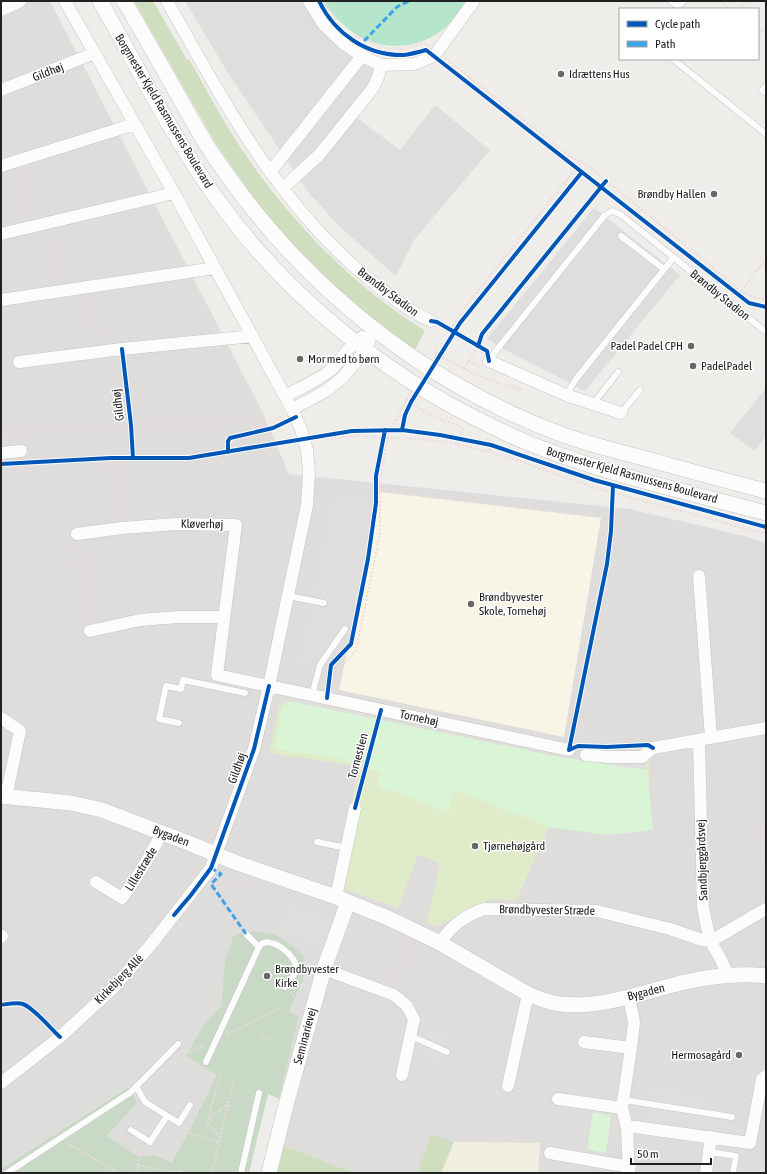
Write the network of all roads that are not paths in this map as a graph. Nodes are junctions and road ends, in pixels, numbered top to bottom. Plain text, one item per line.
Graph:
1 (20, 1) edge
2 (65, 1) edge
3 (100, 1) edge
4 (124, 1) edge
5 (167, 1) edge
6 (309, 1) edge
7 (474, 1) edge
8 (671, 1) edge
9 (684, 1) edge
10 (1, 10) edge
11 (95, 54) junction
12 (362, 56) junction
13 (674, 60) edge
14 (381, 65) junction
15 (766, 86) edge
16 (1, 90) edge
17 (766, 93) edge
18 (135, 124) junction
19 (766, 134) edge
20 (1, 166) edge
21 (270, 172) junction
22 (283, 188) junction
23 (174, 193) junction
24 (1, 234) edge
25 (621, 236) dead end
26 (674, 257) junction
27 (215, 268) junction
28 (664, 269) junction
29 (1, 300) edge
30 (430, 321) dead end
31 (373, 329) junction
32 (766, 332) edge
33 (253, 336) junction
34 (360, 346) junction
35 (19, 362) dead end
36 (485, 364) joint
37 (618, 372) dead end
38 (640, 390) dead end
39 (566, 395) junction
40 (285, 396) junction
41 (593, 404) junction
42 (294, 413) junction
43 (622, 413) joint
44 (21, 451) dead end
45 (1, 453) edge
46 (766, 491) edge
47 (766, 513) edge
48 (77, 534) road end
49 (699, 576) dead end
50 (288, 596) junction
51 (324, 603) dead end
52 (224, 617) junction
53 (345, 629) dead end
54 (90, 631) road end
55 (217, 674) junction
56 (269, 686) junction
57 (214, 687) junction
58 (245, 693) dead end
59 (312, 695) junction
60 (1, 718) edge
61 (179, 723) dead end
62 (766, 728) edge
63 (711, 738) junction
64 (699, 740) junction
65 (569, 750) dead end
66 (586, 755) dead end
67 (3, 796) edge
68 (354, 808) dead end
69 (162, 833) junction
70 (317, 842) dead end
71 (346, 848) junction
72 (216, 855) junction
73 (96, 882) dead end
74 (342, 900) junction
75 (766, 909) edge
76 (246, 934) dead end
77 (712, 941) junction
78 (440, 943) junction
79 (259, 947) junction
80 (324, 969) junction
81 (727, 976) junction
82 (766, 976) edge
83 (285, 987) road end
84 (528, 994) junction
85 (629, 998) junction
86 (411, 1036) junction
87 (584, 1042) dead end
88 (178, 1044) dead end
89 (631, 1048) junction
90 (447, 1052) dead end
91 (206, 1062) dead end
92 (402, 1075) dead end
93 (766, 1076) edge
94 (1, 1083) edge
95 (136, 1086) junction
96 (508, 1086) dead end
97 (259, 1093) dead end
98 (558, 1099) dead end
99 (623, 1104) junction
100 (190, 1105) dead end
101 (167, 1116) junction
102 (732, 1116) dead end
103 (627, 1128) junction
104 (131, 1130) dead end
105 (711, 1137) junction
106 (709, 1152) junction
107 (550, 1153) dead end
108 (630, 1170) edge
109 (7, 1173) edge
110 (241, 1173) edge
111 (269, 1173) edge
112 (706, 1173) edge
113 (734, 1173) edge

1 - 10 street
2 - 11 street, Gildhøj
3 - 34 street, Borgmester Kjeld Rasmussens Boulevard
4 - 31 street, Borgmester Kjeld Rasmussens Boulevard
5 - 21 street, Brøndby Stadion
6 - 12 street
7 - 14 street
8 - 9 lane
11 - 16 street, Gildhøj
11 - 18 street, Gildhøj
12 - 14 street
12 - 21 street
13 - 19 lane
14 - 22 street
15 - 17 lane
18 - 20 street
18 - 23 street, Gildhøj
21 - 22 street, Brøndby Stadion
22 - 30 street, Brøndby Stadion
23 - 24 street
23 - 27 street, Gildhøj
25 - 28 lane
26 - 28 lane
26 - 32 lane, Brøndby Stadion
26 - 36 lane, Brøndby Stadion
27 - 29 street
27 - 33 street, Gildhøj
28 - 39 lane
31 - 34 street
31 - 46 street, Borgmester Kjeld Rasmussens Boulevard
33 - 35 street
33 - 40 street, Gildhøj
34 - 40 street
34 - 42 street
34 - 47 street, Borgmester Kjeld Rasmussens Boulevard
36 - 39 street
37 - 41 lane
38 - 43 lane
39 - 41 street
40 - 42 street, Gildhøj
41 - 43 street
42 - 50 street, Gildhøj
44 - 45 street
48 - 52 street, Kløverhøj
49 - 63 street
50 - 51 lane
50 - 56 street, Gildhøj
52 - 54 street
52 - 55 street, Kløverhøj
53 - 59 lane
55 - 56 street
55 - 57 lane
56 - 59 street, Tornehøj
56 - 72 street, Gildhøj
57 - 58 lane
57 - 61 lane
59 - 65 street, Tornehøj
60 - 67 street
62 - 63 street
63 - 64 street
64 - 66 street
64 - 77 street, Sandbjerggårdsvej
67 - 69 street, Bygaden
68 - 71 street
69 - 72 street, Bygaden
69 - 73 street, Lillestræde
70 - 71 lane
71 - 74 street
72 - 74 street, Bygaden
72 - 94 street, Kirkebjerg Allé
74 - 78 street, Bygaden
74 - 80 street, Seminarievej
75 - 77 street
76 - 79 lane
77 - 78 street, Brøndbyvester Stræde
77 - 81 street, Sandbjerggårdsvej
78 - 84 street, Bygaden
79 - 83 lane
79 - 91 lane
80 - 86 street
80 - 111 street, Seminarievej
81 - 82 street, Bygaden
81 - 85 street, Bygaden
84 - 85 street, Bygaden
84 - 96 street
85 - 89 street
86 - 90 lane
86 - 92 street
87 - 89 street
88 - 95 lane
89 - 99 street
93 - 105 street
95 - 101 lane
95 - 109 lane
97 - 110 lane
98 - 99 street
99 - 102 lane
99 - 103 street
100 - 101 lane
101 - 104 lane
103 - 105 street
103 - 108 street
105 - 106 street
106 - 112 street
106 - 113 lane
107 - 108 street

